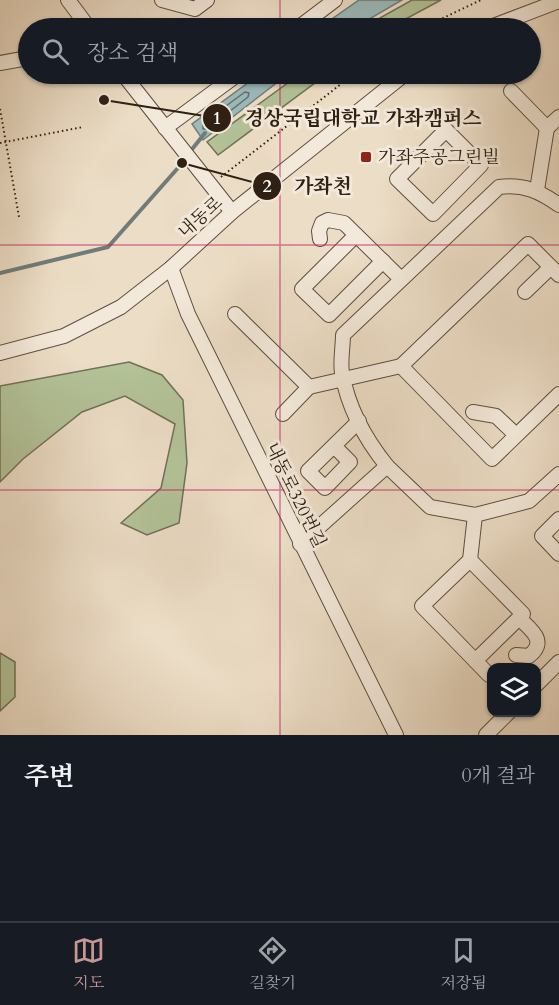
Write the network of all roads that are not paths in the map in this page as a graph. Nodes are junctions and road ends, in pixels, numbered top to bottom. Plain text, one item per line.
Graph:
1 (68, 0) edge
2 (162, 0) edge
3 (207, 0) edge
4 (335, 0) edge
5 (559, 1) edge
6 (82, 18) edge
7 (311, 18) edge
8 (514, 18) edge
9 (18, 60) edge
10 (0, 63) edge
11 (131, 84) edge
12 (226, 84) edge
13 (392, 84) edge
14 (511, 91) dead end
15 (559, 117) edge
16 (546, 128) junction
17 (167, 131) junction
18 (537, 190) junction
19 (559, 205) edge
20 (232, 212) junction
21 (433, 214) junction
22 (451, 232) junction
23 (356, 235) junction
24 (320, 238) dead end
25 (383, 261) junction
26 (171, 268) junction
27 (555, 271) edge
28 (402, 279) junction
29 (525, 292) dead end
30 (235, 314) dead end
31 (0, 353) edge
32 (401, 366) junction
33 (345, 379) junction
34 (309, 387) junction
35 (559, 393) edge
36 (473, 412) dead end
37 (283, 414) dead end
38 (359, 421) junction
39 (516, 435) junction
40 (334, 446) dead end
41 (387, 466) junction
42 (559, 474) edge
43 (475, 515) junction
44 (559, 519) edge
45 (300, 544) junction
46 (559, 554) edge
47 (470, 560) junction
48 (519, 618) junction
49 (516, 655) dead end
50 (475, 661) junction
51 (559, 662) edge
52 (487, 673) edge
53 (541, 681) edge
54 (504, 717) edge
55 (396, 735) edge
56 (486, 735) edge

1 - 6 street
2 - 3 street
4 - 7 street
5 - 8 street
9 - 10 street
11 - 17 street
12 - 17 street
13 - 20 street, 내동로
14 - 16 street
15 - 16 street
16 - 18 street
17 - 20 street
18 - 19 street
18 - 22 street
20 - 26 street, 내동로
21 - 21 street
21 - 22 street
22 - 28 street
23 - 24 street
23 - 25 street
23 - 25 street
25 - 28 street
26 - 31 street, 내동로
26 - 45 street, 내동로320번길
27 - 29 street
27 - 32 street
28 - 33 street
30 - 34 street
32 - 33 street
32 - 39 street
33 - 34 street
33 - 38 street
34 - 37 street
35 - 39 street
36 - 39 street
38 - 40 street
38 - 41 street
41 - 43 street
41 - 45 street
42 - 43 street
43 - 47 street
44 - 46 street
45 - 55 street, 내동로320번길
47 - 48 street
47 - 50 street
48 - 49 street
48 - 50 street
50 - 52 street
51 - 53 street
54 - 56 street

